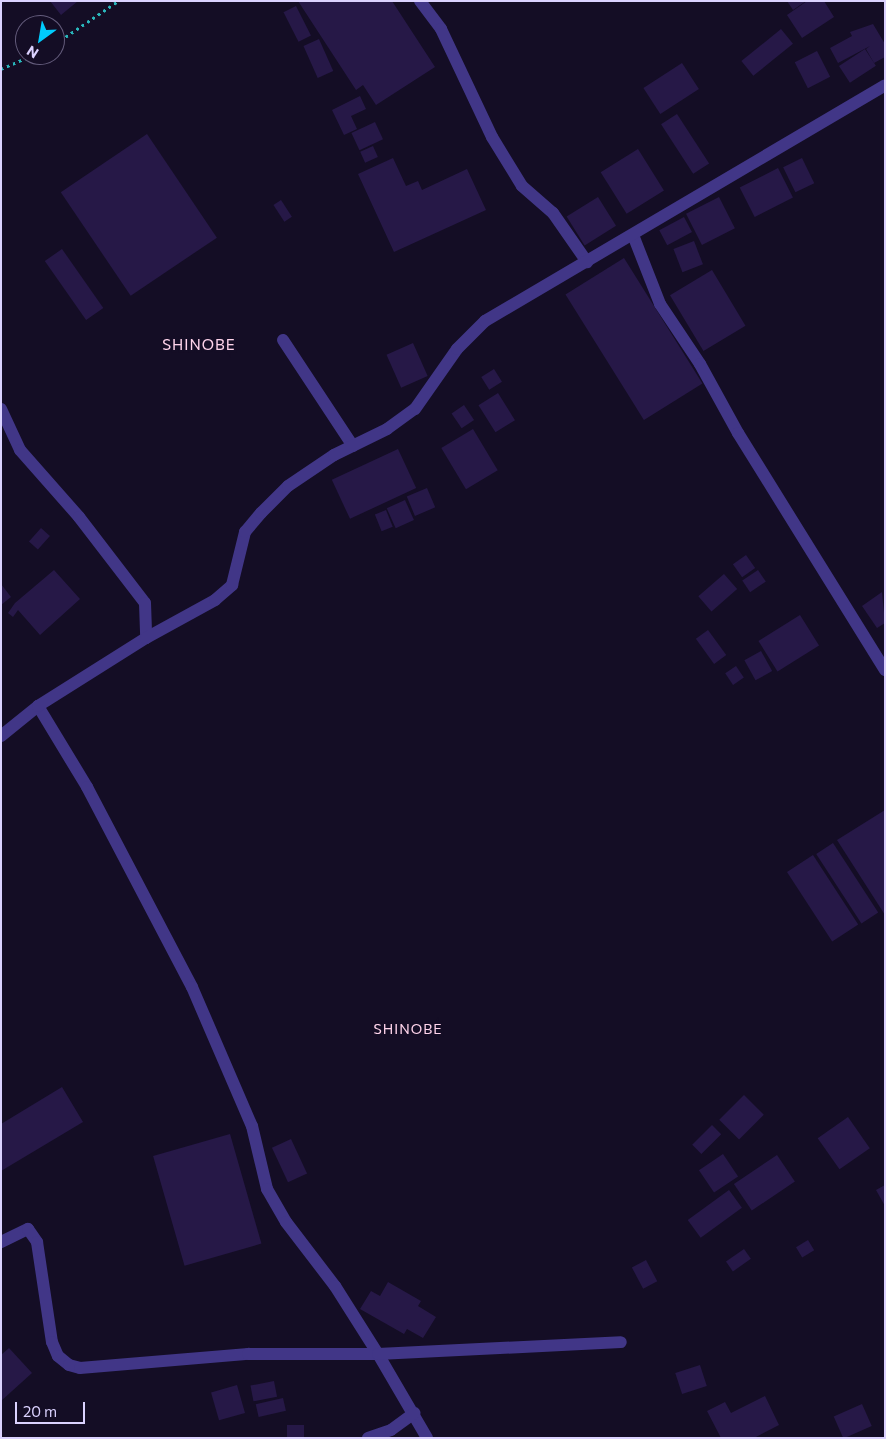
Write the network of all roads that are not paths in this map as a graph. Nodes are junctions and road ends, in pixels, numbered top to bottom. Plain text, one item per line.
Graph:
1 (420, 1) edge
2 (885, 85) edge
3 (633, 235) junction
4 (587, 262) junction
5 (283, 340) dead end
6 (1, 409) edge
7 (353, 446) junction
8 (146, 638) junction
9 (885, 670) edge
10 (38, 706) junction
11 (1, 736) edge
12 (1, 1242) edge
13 (621, 1342) dead end
14 (378, 1354) junction
15 (414, 1413) junction
16 (368, 1438) edge
17 (427, 1438) edge

1 - 4 street
2 - 3 street
3 - 4 street
3 - 9 street
4 - 7 street
5 - 7 street
6 - 8 street
7 - 8 street
8 - 10 street
10 - 11 street
10 - 14 street
12 - 14 street
13 - 14 street
14 - 15 street
15 - 16 street
15 - 17 street

